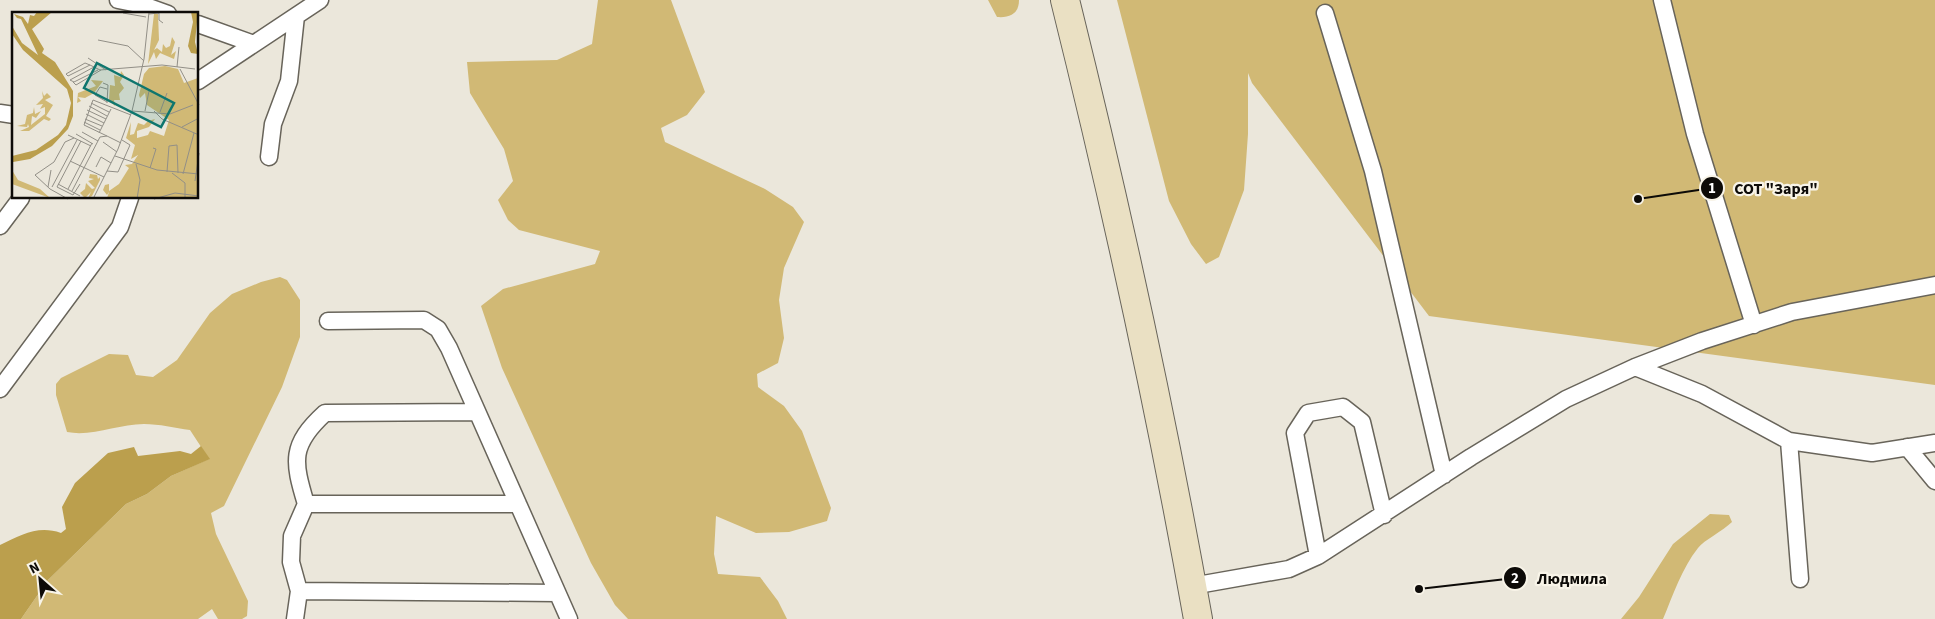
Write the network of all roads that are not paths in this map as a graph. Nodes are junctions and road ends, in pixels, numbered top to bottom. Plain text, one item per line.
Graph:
1 (118, 0) edge
2 (320, 0) edge
3 (1065, 0) edge
4 (1662, 0) edge
5 (162, 12) edge
6 (1325, 13) dead end
7 (296, 16) junction
8 (199, 24) edge
9 (254, 44) junction
10 (199, 80) edge
11 (269, 157) dead end
12 (20, 199) edge
13 (130, 199) edge
14 (0, 226) edge
15 (1935, 285) edge
16 (328, 321) dead end
17 (1754, 324) junction
18 (1635, 367) junction
19 (0, 389) edge
20 (477, 412) junction
21 (1789, 441) junction
22 (1935, 443) edge
23 (1907, 447) junction
24 (1444, 475) junction
25 (1935, 481) edge
26 (306, 504) junction
27 (518, 504) junction
28 (1384, 515) junction
29 (1318, 556) junction
30 (1800, 579) dead end
31 (1192, 586) junction
32 (299, 591) junction
33 (557, 593) junction
34 (295, 619) edge
35 (569, 619) edge
36 (1198, 619) edge

1 - 5 lane
2 - 7 lane
3 - 31 main road
4 - 17 lane
6 - 24 lane
7 - 9 lane
7 - 11 lane
8 - 9 lane
9 - 10 lane
12 - 14 lane
13 - 19 lane
15 - 17 lane
16 - 20 lane
17 - 18 lane
18 - 21 lane
18 - 24 lane
20 - 26 lane
20 - 27 lane
21 - 23 lane
21 - 30 lane
22 - 23 lane
23 - 25 lane
24 - 28 lane
26 - 27 lane
26 - 32 lane
27 - 33 lane
28 - 29 lane
28 - 29 lane
29 - 31 lane
31 - 36 main road
32 - 33 lane
32 - 34 lane
33 - 35 lane

